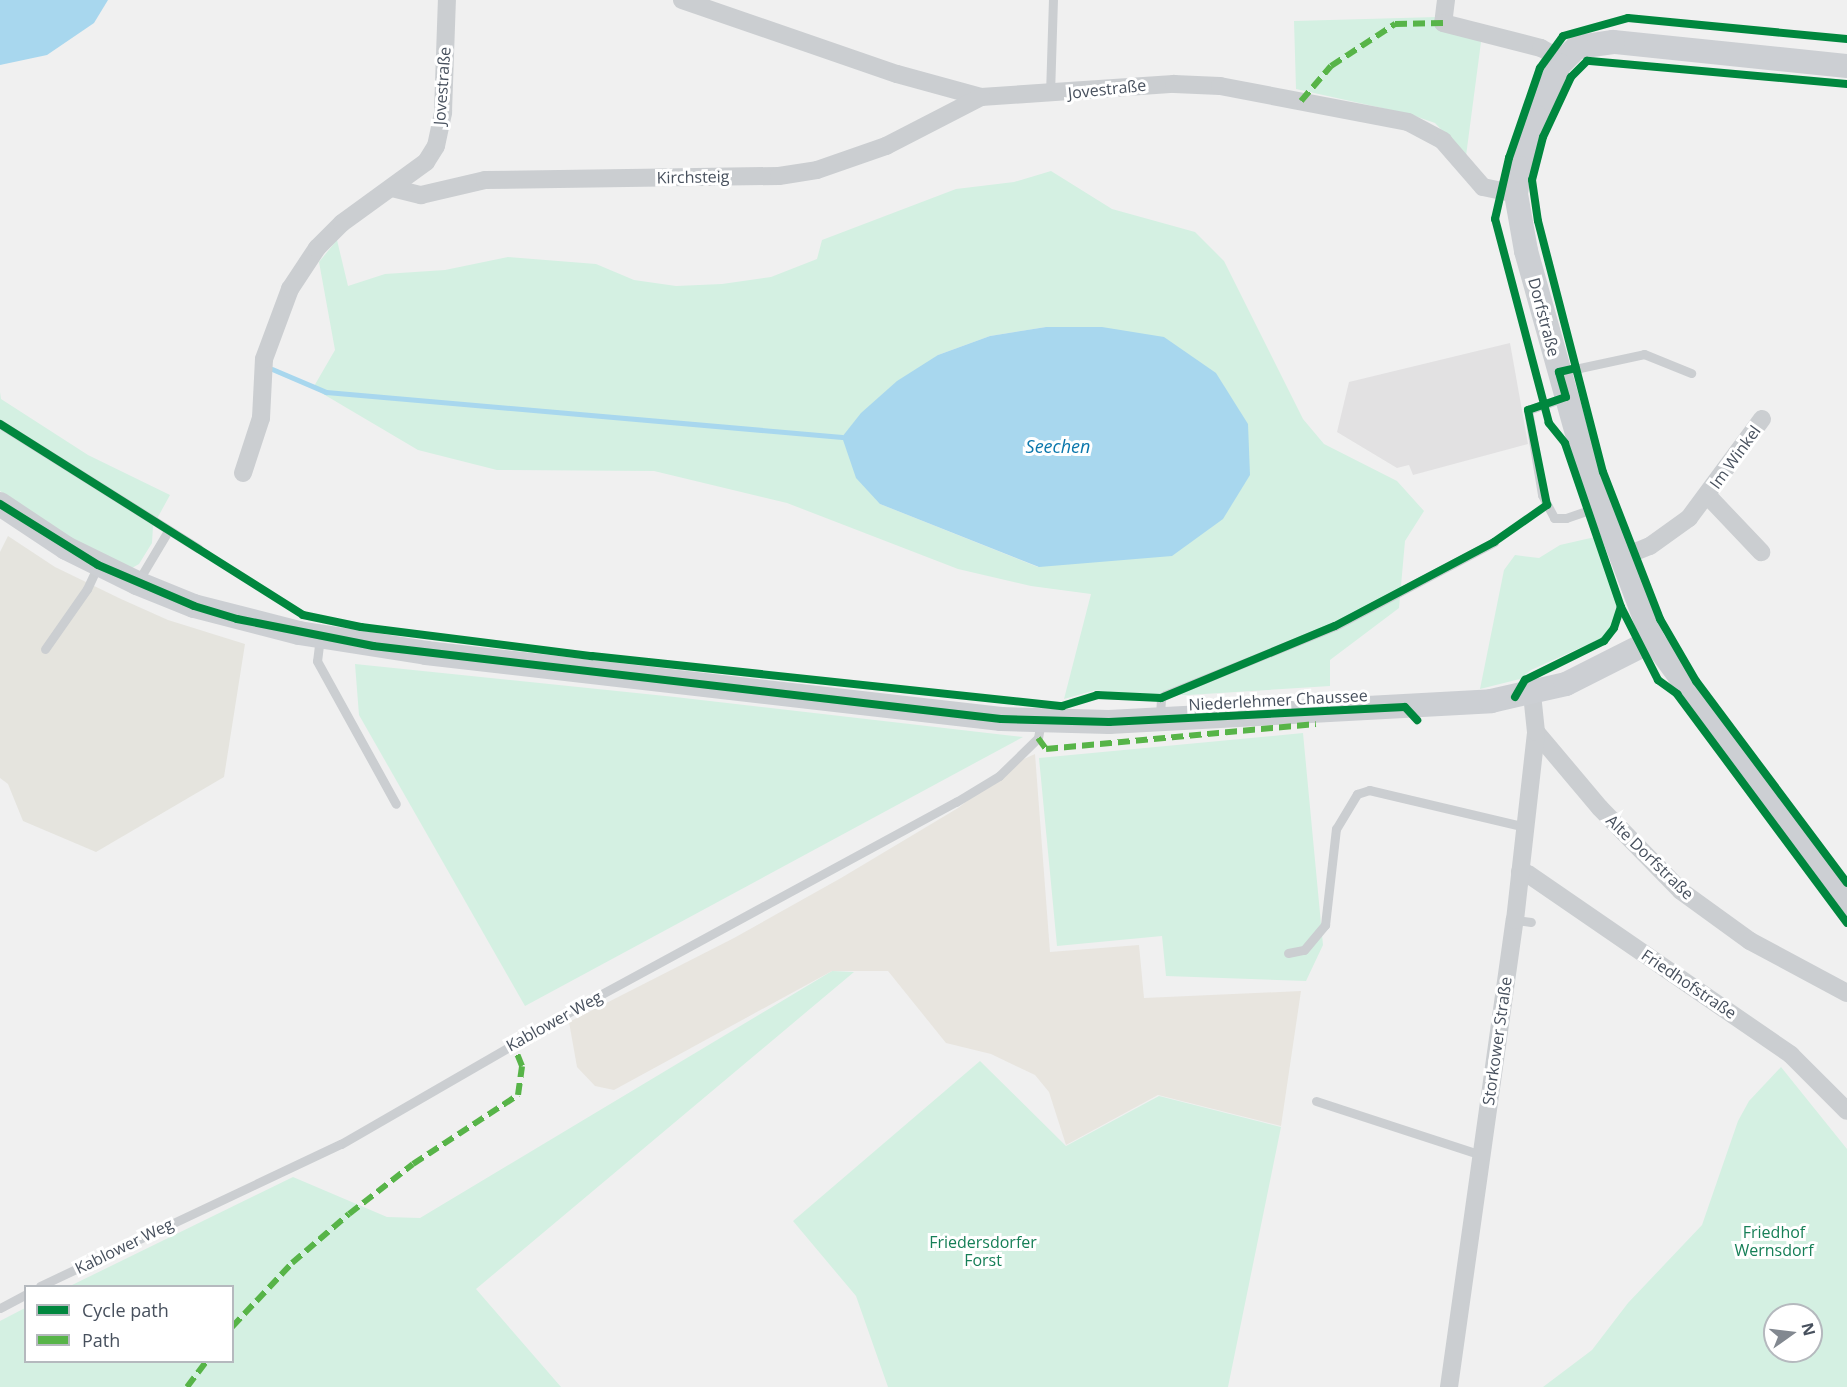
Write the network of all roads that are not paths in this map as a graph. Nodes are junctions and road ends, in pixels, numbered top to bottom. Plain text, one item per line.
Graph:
1 (447, 0) edge
2 (682, 0) edge
3 (1053, 0) edge
4 (1446, 0) edge
5 (1563, 60) junction
6 (1847, 66) edge
7 (1050, 95) junction
8 (981, 97) junction
9 (392, 188) junction
10 (1516, 194) junction
11 (1559, 372) junction
12 (1691, 373) dead end
13 (1555, 401) junction
14 (1762, 419) dead end
15 (0, 424) edge
16 (243, 473) dead end
17 (1707, 495) junction
18 (0, 504) edge
19 (1594, 508) junction
20 (168, 531) junction
21 (1494, 542) dead end
22 (198, 548) dead end
23 (1761, 552) dead end
24 (1620, 558) junction
25 (98, 566) junction
26 (137, 583) junction
27 (320, 637) junction
28 (1653, 640) junction
29 (45, 649) dead end
30 (1532, 694) junction
31 (1160, 720) junction
32 (1041, 721) junction
33 (1536, 732) junction
34 (396, 804) dead end
35 (1525, 827) junction
36 (1520, 872) junction
37 (1847, 905) edge
38 (1288, 953) dead end
39 (1847, 993) edge
40 (1316, 1101) dead end
41 (1847, 1111) edge
42 (1481, 1155) junction
43 (44, 1285) edge
44 (24, 1295) edge
45 (0, 1308) edge
46 (1449, 1387) edge

1 - 9 street, Jovestraße
2 - 8 street, Jovestraße
3 - 7 lane
4 - 5 street
5 - 6 main road
5 - 10 main road, Dorfstraße
7 - 8 street, Jovestraße
7 - 10 street, Jovestraße
8 - 9 street, Kirchsteig
9 - 16 street, Jovestraße
10 - 11 main road, Dorfstraße
11 - 12 lane
11 - 13 main road, Dorfstraße
13 - 19 main road, Dorfstraße
13 - 19 lane
14 - 17 street, Im Winkel
15 - 20 lane
17 - 23 street, Im Winkel
17 - 24 street, Im Winkel
18 - 25 main road, Niederlehmer Chaussee
19 - 24 main road, Dorfstraße
20 - 22 lane
20 - 26 lane
21 - 31 lane
24 - 28 main road, Dorfstraße
25 - 26 main road, Niederlehmer Chaussee
25 - 29 lane
26 - 27 main road, Niederlehmer Chaussee
27 - 32 main road, Niederlehmer Chaussee
27 - 34 lane
28 - 30 main road, Niederlehmer Chaussee
28 - 37 main road, Dorfstraße
30 - 31 main road, Niederlehmer Chaussee
30 - 33 street, Storkower Straße
31 - 32 main road, Niederlehmer Chaussee
32 - 43 lane, Kablower Weg
33 - 35 street, Storkower Straße
33 - 39 street, Alte Dorfstraße
35 - 36 street, Storkower Straße
35 - 38 lane
36 - 41 street, Friedhofstraße
36 - 42 street, Storkower Straße
40 - 42 lane
42 - 46 street, Storkower Straße
44 - 45 lane

